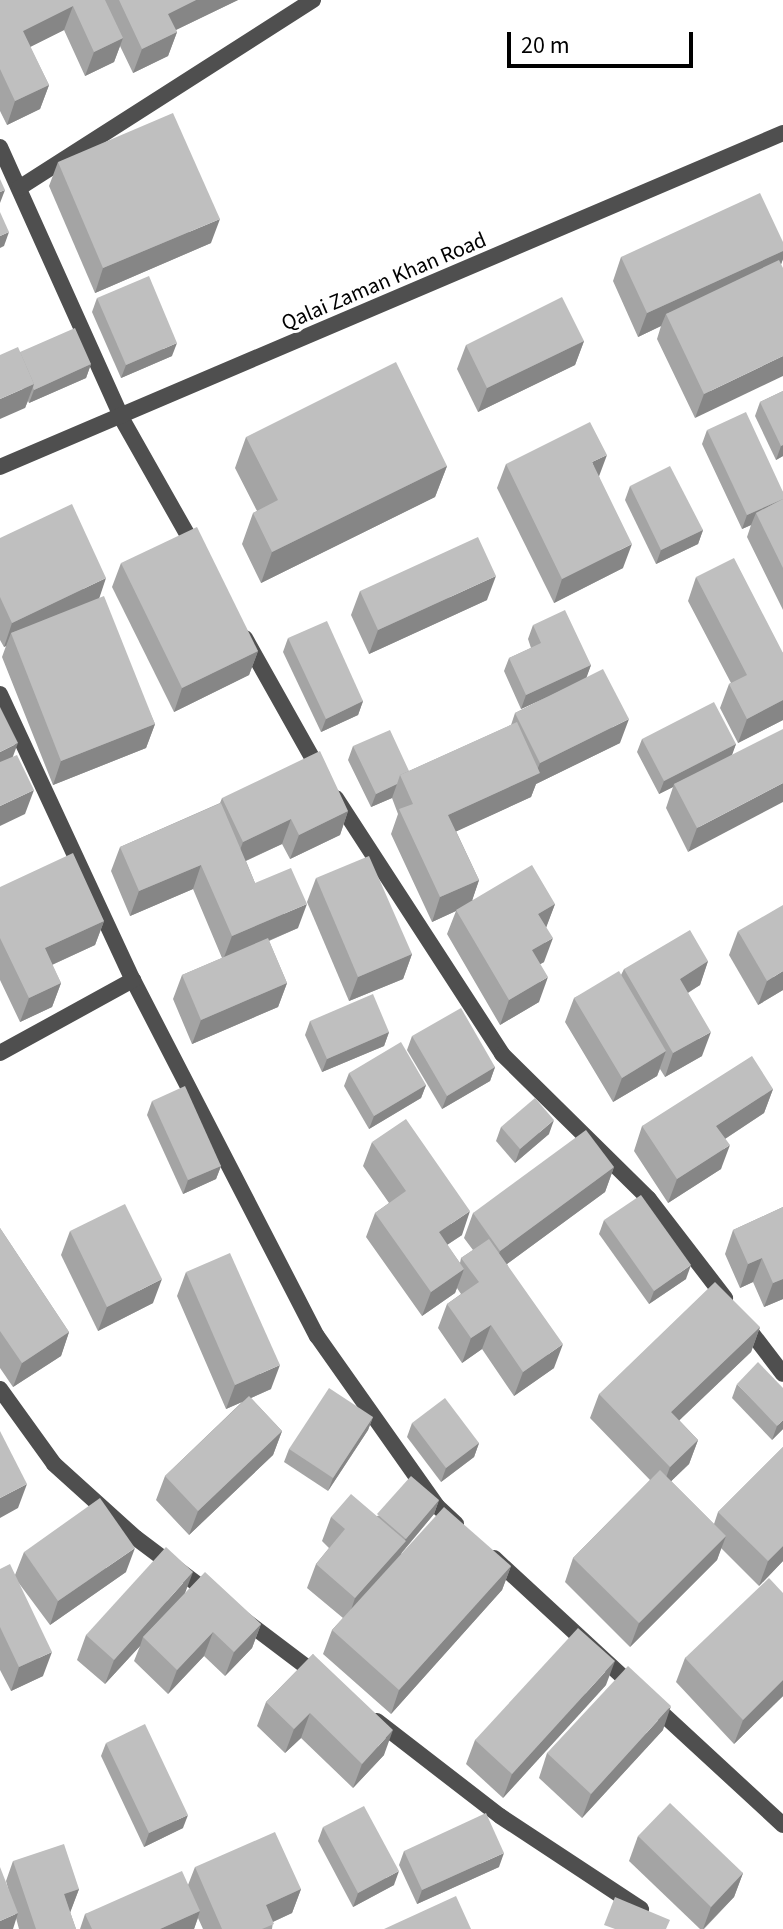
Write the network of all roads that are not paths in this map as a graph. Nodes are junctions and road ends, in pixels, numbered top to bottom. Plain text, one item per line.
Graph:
1 (313, 0) edge
2 (783, 133) edge
3 (0, 147) edge
4 (19, 188) junction
5 (122, 419) junction
6 (0, 467) edge
7 (207, 569) edge
8 (237, 624) edge
9 (0, 694) edge
10 (133, 980) junction
11 (0, 1053) edge
12 (783, 1374) edge
13 (0, 1389) edge
14 (332, 1686) edge
15 (368, 1714) edge
16 (783, 1825) edge
17 (641, 1909) edge

1 - 4 street
2 - 5 street, Qalai Zaman Khan Road
3 - 4 street
4 - 5 street
5 - 6 street, Qalai Zaman Khan Road
5 - 7 street
8 - 12 street
9 - 10 street
10 - 11 street
10 - 16 street
13 - 14 street
15 - 17 street

